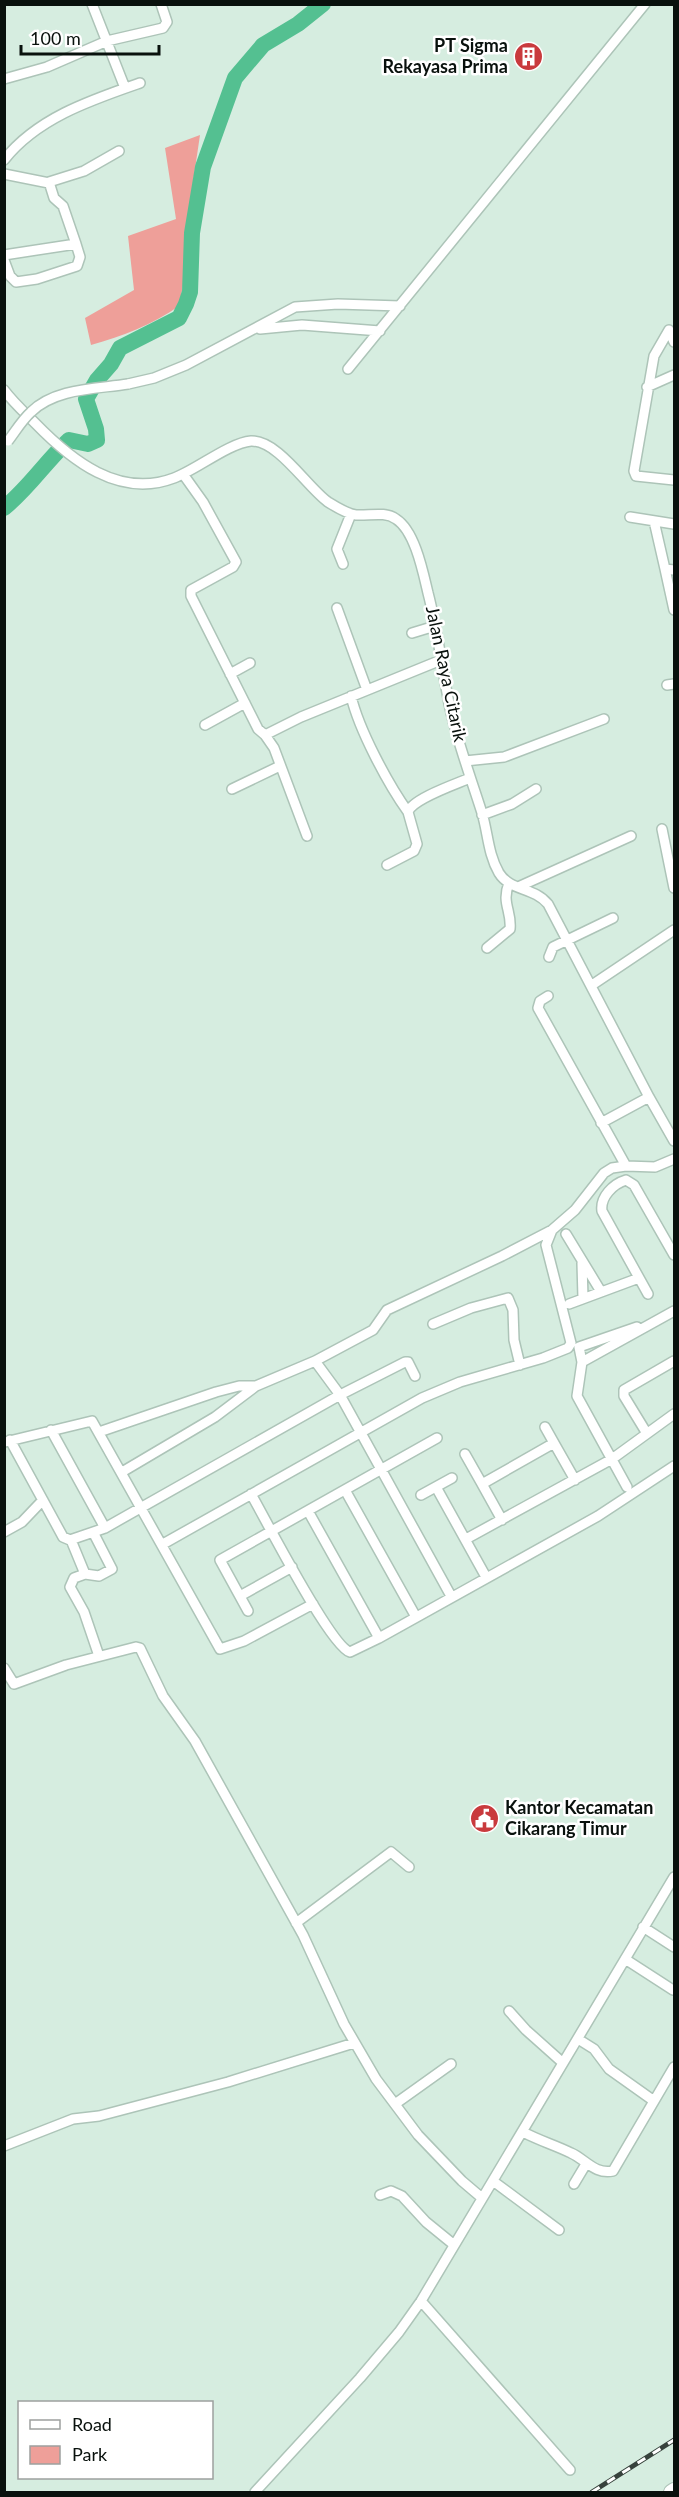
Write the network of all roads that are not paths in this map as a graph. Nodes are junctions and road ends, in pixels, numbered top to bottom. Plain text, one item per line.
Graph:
1 (92, 4) edge
2 (161, 4) edge
3 (645, 4) edge
4 (107, 41) junction
5 (4, 79) edge
6 (140, 83) dead end
7 (125, 88) junction
8 (119, 151) dead end
9 (4, 160) edge
10 (4, 174) edge
11 (49, 183) junction
12 (76, 244) junction
13 (4, 255) edge
14 (4, 260) edge
15 (400, 306) junction
16 (675, 320) edge
17 (255, 329) junction
18 (672, 329) edge
19 (380, 331) junction
20 (675, 342) edge
21 (348, 369) dead end
22 (675, 375) edge
23 (647, 387) junction
24 (4, 390) edge
25 (6, 443) edge
26 (183, 474) junction
27 (675, 480) edge
28 (351, 514) junction
29 (630, 518) dead end
30 (654, 521) junction
31 (675, 524) edge
32 (343, 564) dead end
33 (670, 570) edge
34 (337, 608) dead end
35 (675, 609) edge
36 (435, 626) junction
37 (412, 633) dead end
38 (441, 660) junction
39 (250, 663) dead end
40 (230, 674) junction
41 (367, 690) junction
42 (351, 696) junction
43 (245, 703) junction
44 (604, 719) dead end
45 (205, 725) dead end
46 (265, 735) junction
47 (465, 761) junction
48 (280, 766) junction
49 (470, 778) junction
50 (232, 789) dead end
51 (536, 789) dead end
52 (408, 812) junction
53 (482, 815) junction
54 (663, 829) dead end
55 (307, 836) dead end
56 (631, 836) dead end
57 (387, 866) dead end
58 (513, 885) junction
59 (675, 888) edge
60 (613, 918) dead end
61 (675, 930) edge
62 (568, 939) junction
63 (487, 948) dead end
64 (549, 957) dead end
65 (592, 985) junction
66 (548, 996) dead end
67 (649, 1097) junction
68 (601, 1123) junction
69 (675, 1141) edge
70 (675, 1159) edge
71 (626, 1166) junction
72 (552, 1230) junction
73 (566, 1234) dead end
74 (675, 1255) edge
75 (582, 1261) junction
76 (639, 1278) junction
77 (600, 1290) junction
78 (648, 1293) dead end
79 (583, 1298) junction
80 (569, 1304) dead end
81 (675, 1311) edge
82 (662, 1319) junction
83 (434, 1324) dead end
84 (315, 1361) junction
85 (675, 1361) edge
86 (582, 1362) junction
87 (520, 1365) junction
88 (415, 1376) dead end
89 (256, 1386) junction
90 (340, 1395) junction
91 (675, 1414) edge
92 (545, 1427) dead end
93 (51, 1430) junction
94 (99, 1432) junction
95 (361, 1432) junction
96 (646, 1432) junction
97 (437, 1438) dead end
98 (7, 1441) edge
99 (554, 1443) junction
100 (465, 1454) dead end
101 (612, 1459) junction
102 (675, 1466) edge
103 (381, 1471) junction
104 (122, 1472) junction
105 (452, 1478) dead end
106 (575, 1480) junction
107 (482, 1484) junction
108 (436, 1487) junction
109 (627, 1487) dead end
110 (345, 1490) junction
111 (251, 1494) junction
112 (420, 1495) dead end
113 (43, 1500) junction
114 (142, 1508) junction
115 (308, 1511) junction
116 (502, 1520) junction
117 (105, 1528) junction
118 (272, 1531) junction
119 (93, 1532) junction
120 (4, 1533) edge
121 (466, 1539) junction
122 (71, 1540) junction
123 (163, 1544) junction
124 (292, 1567) junction
125 (85, 1574) junction
126 (486, 1577) junction
127 (240, 1596) junction
128 (451, 1596) junction
129 (313, 1604) junction
130 (248, 1611) dead end
131 (416, 1617) junction
132 (379, 1638) junction
133 (99, 1656) junction
134 (4, 1668) edge
135 (409, 1866) dead end
136 (675, 1877) edge
137 (296, 1923) junction
138 (644, 1927) junction
139 (675, 1947) edge
140 (625, 1959) junction
141 (673, 1990) dead end
142 (509, 2011) dead end
143 (578, 2039) junction
144 (354, 2043) junction
145 (563, 2062) junction
146 (452, 2064) dead end
147 (675, 2067) edge
148 (654, 2102) junction
149 (395, 2104) junction
150 (523, 2132) junction
151 (4, 2146) edge
152 (586, 2164) junction
153 (493, 2181) junction
154 (574, 2184) dead end
155 (380, 2195) dead end
156 (482, 2198) junction
157 (559, 2230) dead end
158 (453, 2244) junction
159 (420, 2301) junction
160 (570, 2470) dead end
161 (255, 2493) edge

1 - 4 street
2 - 4 street
3 - 15 street
4 - 5 street
4 - 7 street
6 - 7 street
7 - 9 street
8 - 11 street
10 - 11 street
11 - 12 street
12 - 13 street
12 - 14 street
15 - 17 street
15 - 19 street
16 - 18 street
17 - 19 street
17 - 25 street, bridge
18 - 20 street
18 - 23 street
19 - 21 street
22 - 23 street
23 - 27 street
24 - 26 street, Jalan Raya Citarik
26 - 28 street, Jalan Raya Citarik
26 - 40 street
28 - 32 street
28 - 36 street, Jalan Raya Citarik
29 - 30 street
30 - 31 street
30 - 33 street
33 - 35 street
34 - 41 street
36 - 37 street
36 - 38 street, Jalan Raya Citarik
38 - 41 street
38 - 47 street, Jalan Raya Citarik
39 - 40 street
40 - 43 street
41 - 42 street
42 - 46 street
42 - 52 street
43 - 45 street
43 - 46 street
44 - 47 street
46 - 48 street
47 - 49 street, Jalan Raya Citarik
48 - 50 street
48 - 55 street
49 - 52 street
49 - 53 street, Jalan Raya Citarik
51 - 53 street
52 - 57 street
53 - 58 street, Jalan Raya Citarik
54 - 59 street
56 - 58 street
58 - 62 street
58 - 63 street
60 - 62 street
61 - 65 street
62 - 64 street
62 - 65 street
65 - 67 street
66 - 68 street
67 - 68 street
67 - 69 street
68 - 71 street
70 - 71 street
71 - 72 street
72 - 84 street
72 - 87 street
73 - 75 street
74 - 76 street
75 - 77 street
75 - 79 street
76 - 77 street
76 - 78 street
77 - 79 street
79 - 80 street
81 - 82 street
82 - 86 street
82 - 86 street
83 - 87 street
84 - 89 street
84 - 90 street
85 - 96 street
86 - 101 street
87 - 95 street
88 - 90 street
89 - 94 street
89 - 104 street
90 - 95 street
90 - 114 street
91 - 96 street
92 - 99 street
93 - 94 street
93 - 98 street
93 - 117 street
94 - 104 street
95 - 103 street
95 - 111 street
96 - 101 street
97 - 103 street
98 - 113 street
99 - 106 street
99 - 107 street
100 - 107 street
101 - 106 street
101 - 109 street
102 - 126 street
103 - 110 street
103 - 128 street
104 - 114 street
105 - 108 street
106 - 116 street
107 - 116 street
108 - 112 street
108 - 121 street
110 - 115 street
110 - 131 street
111 - 118 street
111 - 123 street
113 - 120 street
113 - 122 street
114 - 117 street
114 - 123 street
115 - 118 street
115 - 132 street
116 - 121 street
117 - 119 street
118 - 124 street
118 - 127 street
119 - 122 street
119 - 125 street
121 - 126 street
122 - 125 street
123 - 129 street
124 - 127 street
124 - 129 street
125 - 133 street
126 - 128 street
127 - 130 street
128 - 131 street
129 - 132 street
131 - 132 street
133 - 134 street
133 - 137 street
135 - 137 street
136 - 138 street
137 - 144 street
138 - 139 street
138 - 140 street
140 - 141 street
140 - 143 street
142 - 145 street
143 - 145 street
143 - 148 street
144 - 149 street
144 - 151 street
145 - 150 street
146 - 149 street
147 - 148 street
148 - 152 street
149 - 156 street
150 - 152 street
150 - 153 street
152 - 154 street
153 - 156 street
153 - 157 street
155 - 158 street
156 - 158 street
158 - 159 street
159 - 160 street
159 - 161 street

